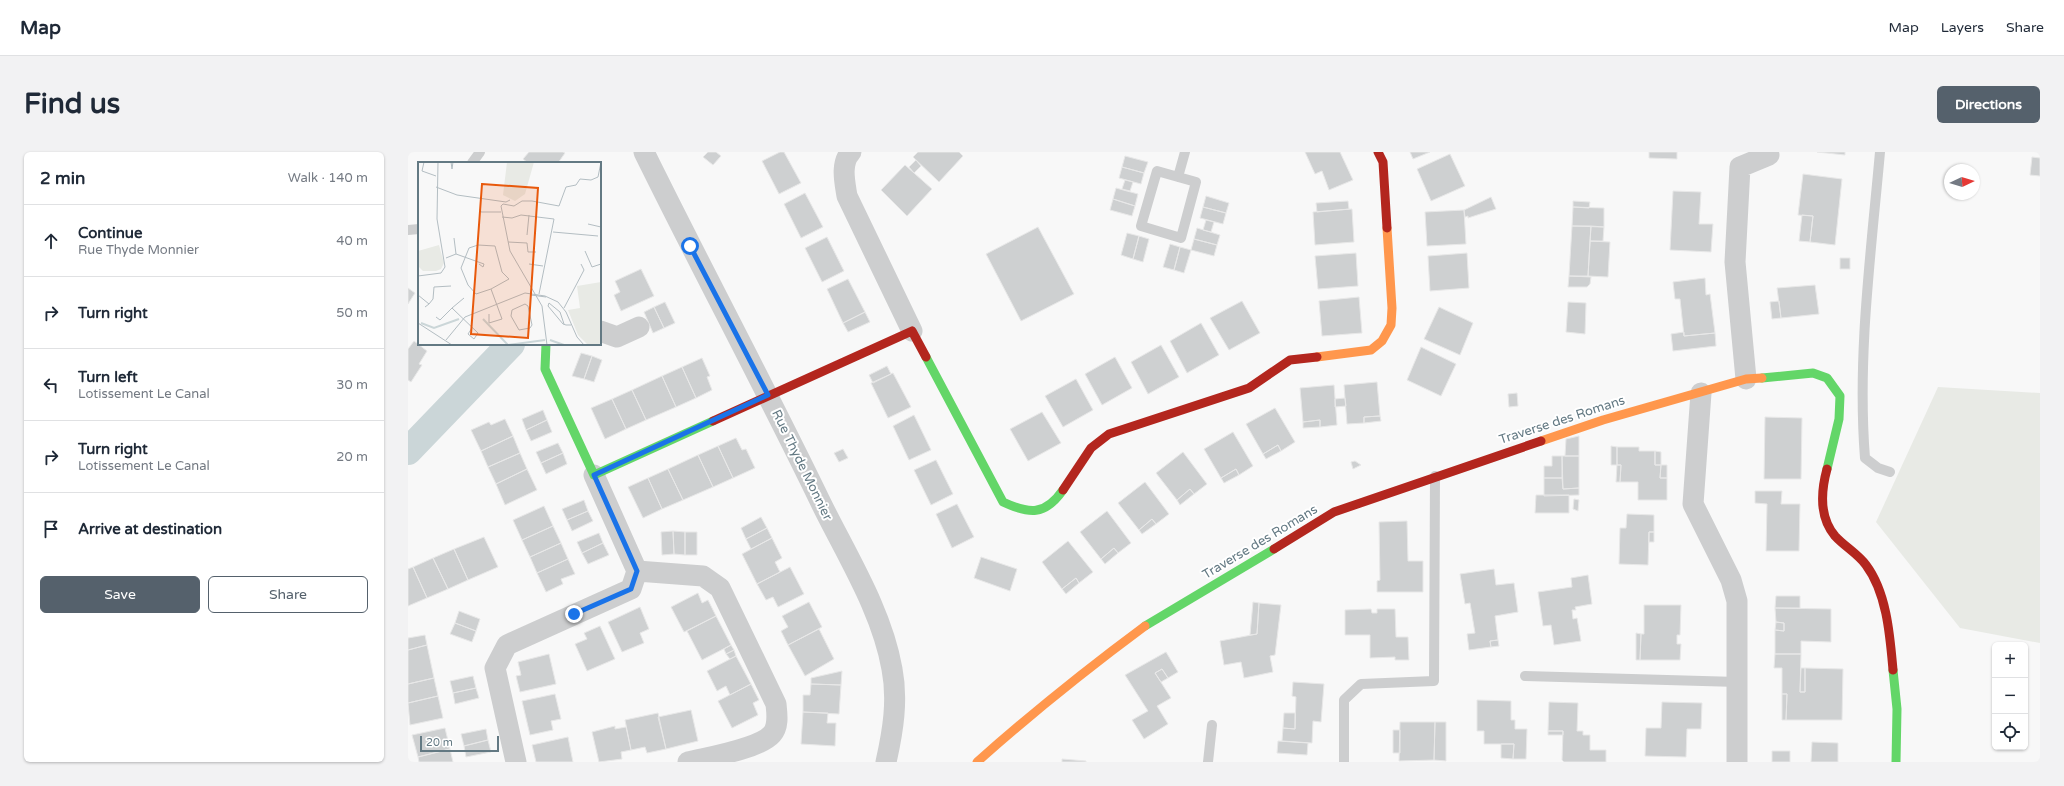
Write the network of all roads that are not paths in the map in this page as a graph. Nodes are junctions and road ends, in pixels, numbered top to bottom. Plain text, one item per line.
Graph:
1 (480, 152) edge
2 (644, 152) edge
3 (851, 152) edge
4 (1185, 152) edge
5 (1378, 152) edge
6 (1880, 152) edge
7 (1769, 155) dead end
8 (473, 162) edge
9 (1178, 177) junction
10 (639, 327) dead end
11 (912, 331) junction
12 (601, 332) edge
13 (546, 345) edge
14 (1746, 379) junction
15 (1701, 392) junction
16 (768, 395) junction
17 (1890, 472) dead end
18 (594, 475) junction
19 (1436, 476) junction
20 (637, 571) junction
21 (1525, 676) dead end
22 (1738, 682) junction
23 (893, 723) junction
24 (1212, 725) dead end
25 (516, 762) edge
26 (688, 762) edge
27 (886, 762) edge
28 (894, 762) edge
29 (978, 762) edge
30 (1208, 762) edge
31 (1344, 762) edge
32 (1737, 762) edge
33 (1896, 762) edge

1 - 8 lane
2 - 16 street, Rue Thyde Monnier
3 - 11 street
4 - 9 lane
5 - 11 street
6 - 17 lane
7 - 14 street
9 - 9 lane
10 - 12 street
11 - 16 street
13 - 18 street
14 - 15 street, Traverse des Romans
14 - 33 street, Traverse des Romans
15 - 19 street, Traverse des Romans
15 - 22 street
16 - 18 street
16 - 23 street, Rue Thyde Monnier
18 - 20 street
19 - 29 street, Traverse des Romans
19 - 31 lane
20 - 25 street
20 - 26 street
21 - 22 lane
22 - 32 street
23 - 27 street, Rue Thyde Monnier
23 - 28 street, Rue Thyde Monnier
24 - 30 lane

